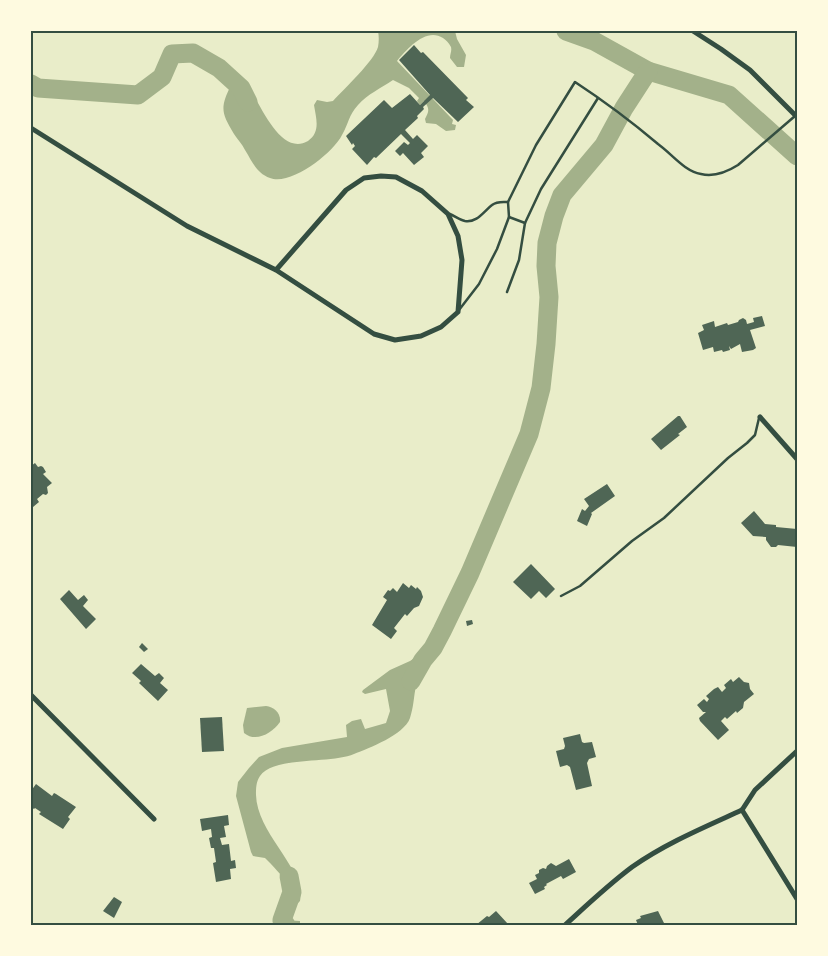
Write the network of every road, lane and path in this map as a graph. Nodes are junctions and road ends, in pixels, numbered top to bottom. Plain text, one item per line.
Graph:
1 (693, 31) edge
2 (598, 98) junction
3 (796, 117) edge
4 (31, 128) edge
5 (508, 202) junction
6 (448, 214) junction
7 (509, 217) junction
8 (525, 223) junction
9 (276, 270) junction
10 (507, 292) dead end
11 (458, 312) junction
12 (760, 417) joint
13 (797, 459) edge
14 (561, 596) dead end
15 (31, 695) edge
16 (797, 751) edge
17 (742, 810) junction
18 (154, 819) dead end
19 (797, 886) edge
20 (791, 888) junction
21 (797, 899) edge
22 (565, 925) edge

1 - 3 street
2 - 3 lane
2 - 5 lane
2 - 8 lane
4 - 9 street
5 - 6 lane
5 - 7 lane
6 - 9 street
6 - 11 street
7 - 8 lane
7 - 11 lane
8 - 10 lane
9 - 11 street
12 - 13 street
12 - 14 lane
15 - 18 street
16 - 17 street
17 - 20 street
17 - 22 street
19 - 20 street
20 - 21 street

